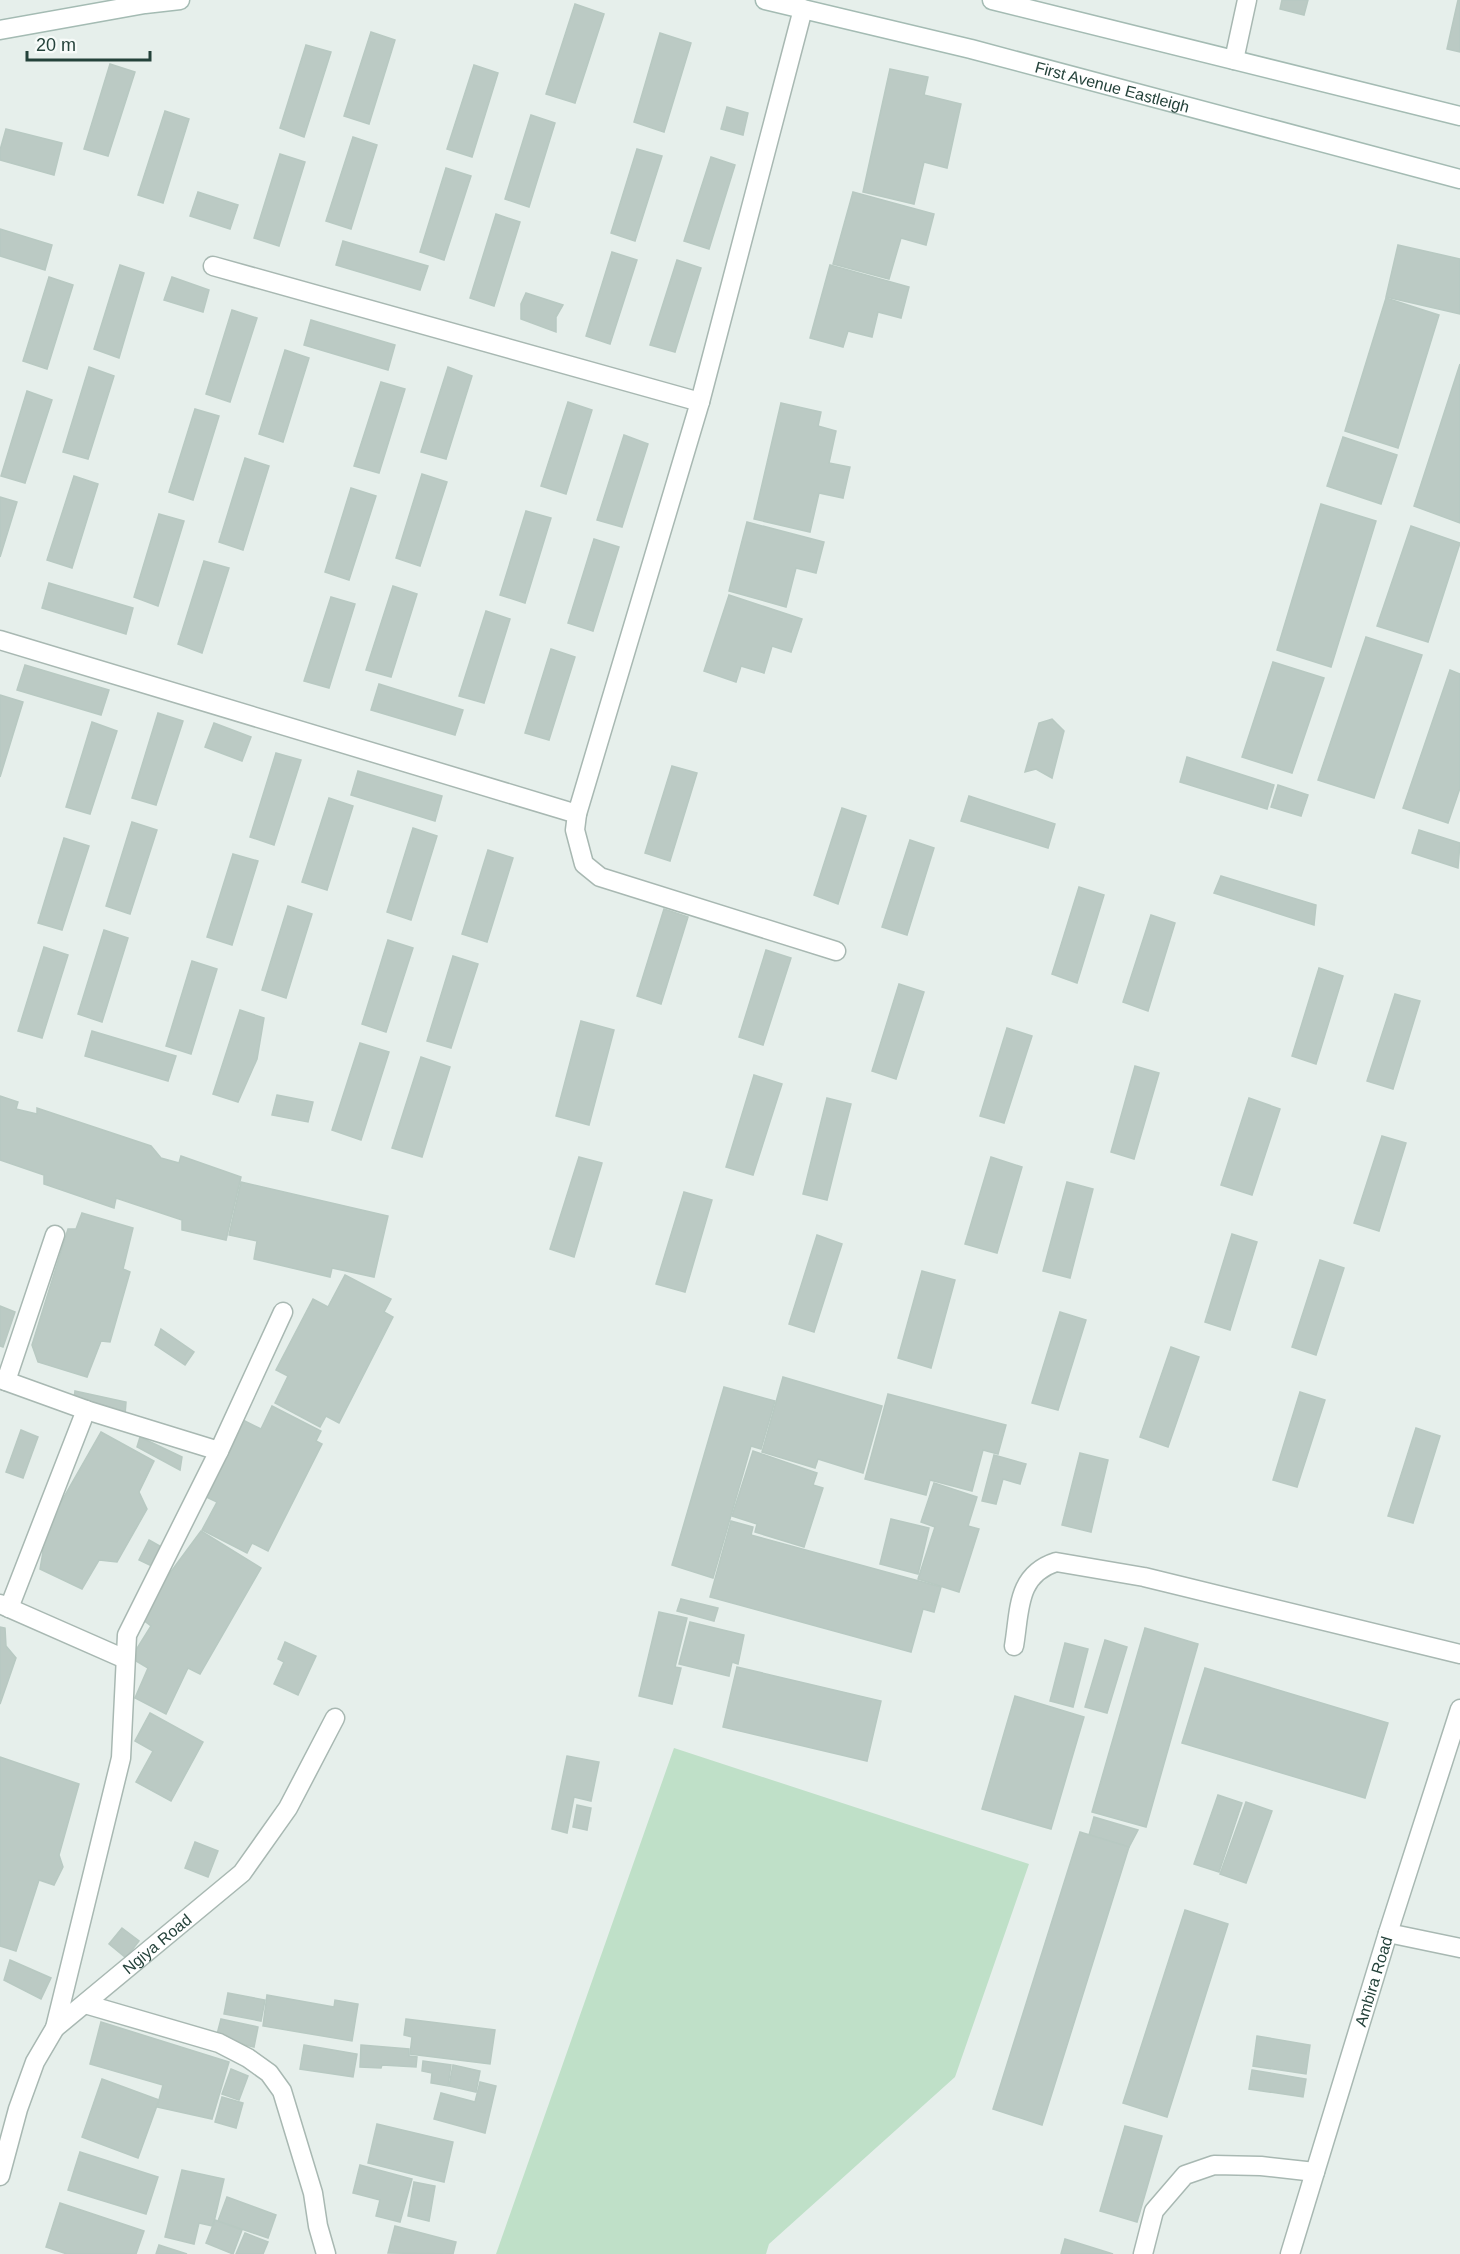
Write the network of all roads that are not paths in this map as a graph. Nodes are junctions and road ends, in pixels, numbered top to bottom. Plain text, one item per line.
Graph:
1 (180, 0) edge
2 (765, 0) edge
3 (992, 0) edge
4 (1247, 0) edge
5 (803, 9) junction
6 (0, 30) edge
7 (1234, 60) junction
8 (1460, 116) edge
9 (1460, 178) edge
10 (213, 266) dead end
11 (700, 402) junction
12 (0, 640) edge
13 (577, 814) junction
14 (836, 951) dead end
15 (55, 1235) dead end
16 (283, 1312) dead end
17 (3, 1380) edge
18 (86, 1410) junction
19 (219, 1451) junction
20 (4, 1606) edge
21 (1014, 1646) dead end
22 (1460, 1654) edge
23 (125, 1659) junction
24 (1460, 1709) edge
25 (335, 1718) dead end
26 (1388, 1933) junction
27 (1460, 1948) edge
28 (85, 2004) junction
29 (55, 2028) junction
30 (1315, 2172) junction
31 (0, 2176) edge
32 (326, 2254) edge
33 (1143, 2254) edge
34 (1290, 2254) edge

1 - 6 street
2 - 5 street, First Avenue Eastleigh
3 - 7 street
4 - 7 street
5 - 9 street, First Avenue Eastleigh
5 - 11 street
7 - 8 street
10 - 11 street
11 - 13 street
12 - 13 street
13 - 14 street
15 - 17 street
16 - 19 street
17 - 18 street
18 - 19 street
18 - 20 street
19 - 23 street
20 - 23 street
21 - 22 street
23 - 29 street
24 - 26 street, Ambira Road
25 - 28 street, Ngiya Road
26 - 27 street
26 - 30 street, Ambira Road
28 - 29 street, Ngiya Road
28 - 32 street
29 - 31 street, Ngiya Road
30 - 33 street
30 - 34 street, Ambira Road

